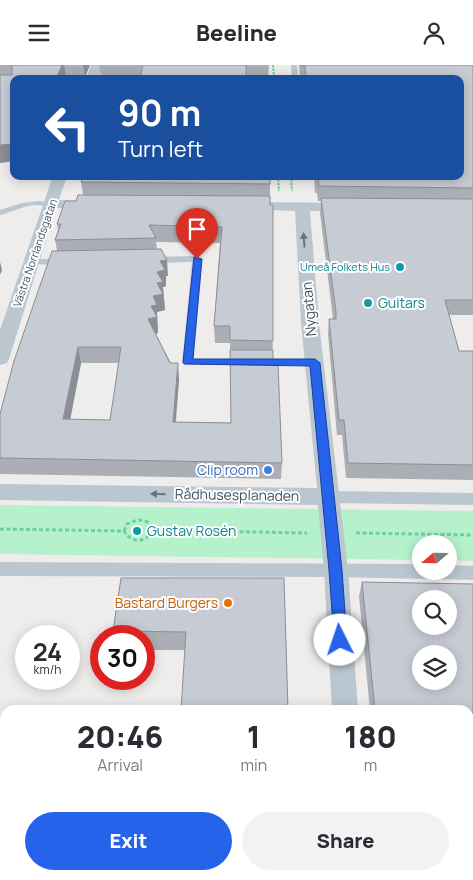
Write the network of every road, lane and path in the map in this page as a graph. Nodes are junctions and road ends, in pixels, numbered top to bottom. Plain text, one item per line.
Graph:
1 (59, 180) edge
2 (51, 204) junction
3 (109, 205) edge
4 (233, 206) edge
5 (302, 207) junction
6 (365, 207) edge
7 (0, 213) edge
8 (138, 260) edge
9 (70, 261) edge
10 (30, 262) junction
11 (0, 359) edge
12 (315, 363) junction
13 (0, 492) edge
14 (329, 497) junction
15 (473, 499) edge
16 (0, 529) edge
17 (153, 530) junction
18 (124, 531) junction
19 (331, 533) junction
20 (473, 535) edge
21 (0, 569) edge
22 (336, 570) junction
23 (473, 573) edge
24 (346, 705) edge

1 - 2 street, Västra Norrlandsgatan
2 - 3 street
2 - 7 lane
2 - 10 street, Västra Norrlandsgatan
4 - 5 street
5 - 6 street
12 -> 5 street, Nygatan
8 - 12 lane
9 - 10 lane
10 - 11 street, Västra Norrlandsgatan
12 - 14 street, Nygatan
14 -> 13 street, Rådhusesplanaden
14 - 15 street, Rådhusesplanaden
14 - 19 street, Nygatan
16 - 18 path
17 - 18 path
17 - 18 path
17 - 19 path
19 - 20 path
19 - 22 street, Nygatan
21 - 22 street
22 - 23 street
22 - 24 street, Nygatan

